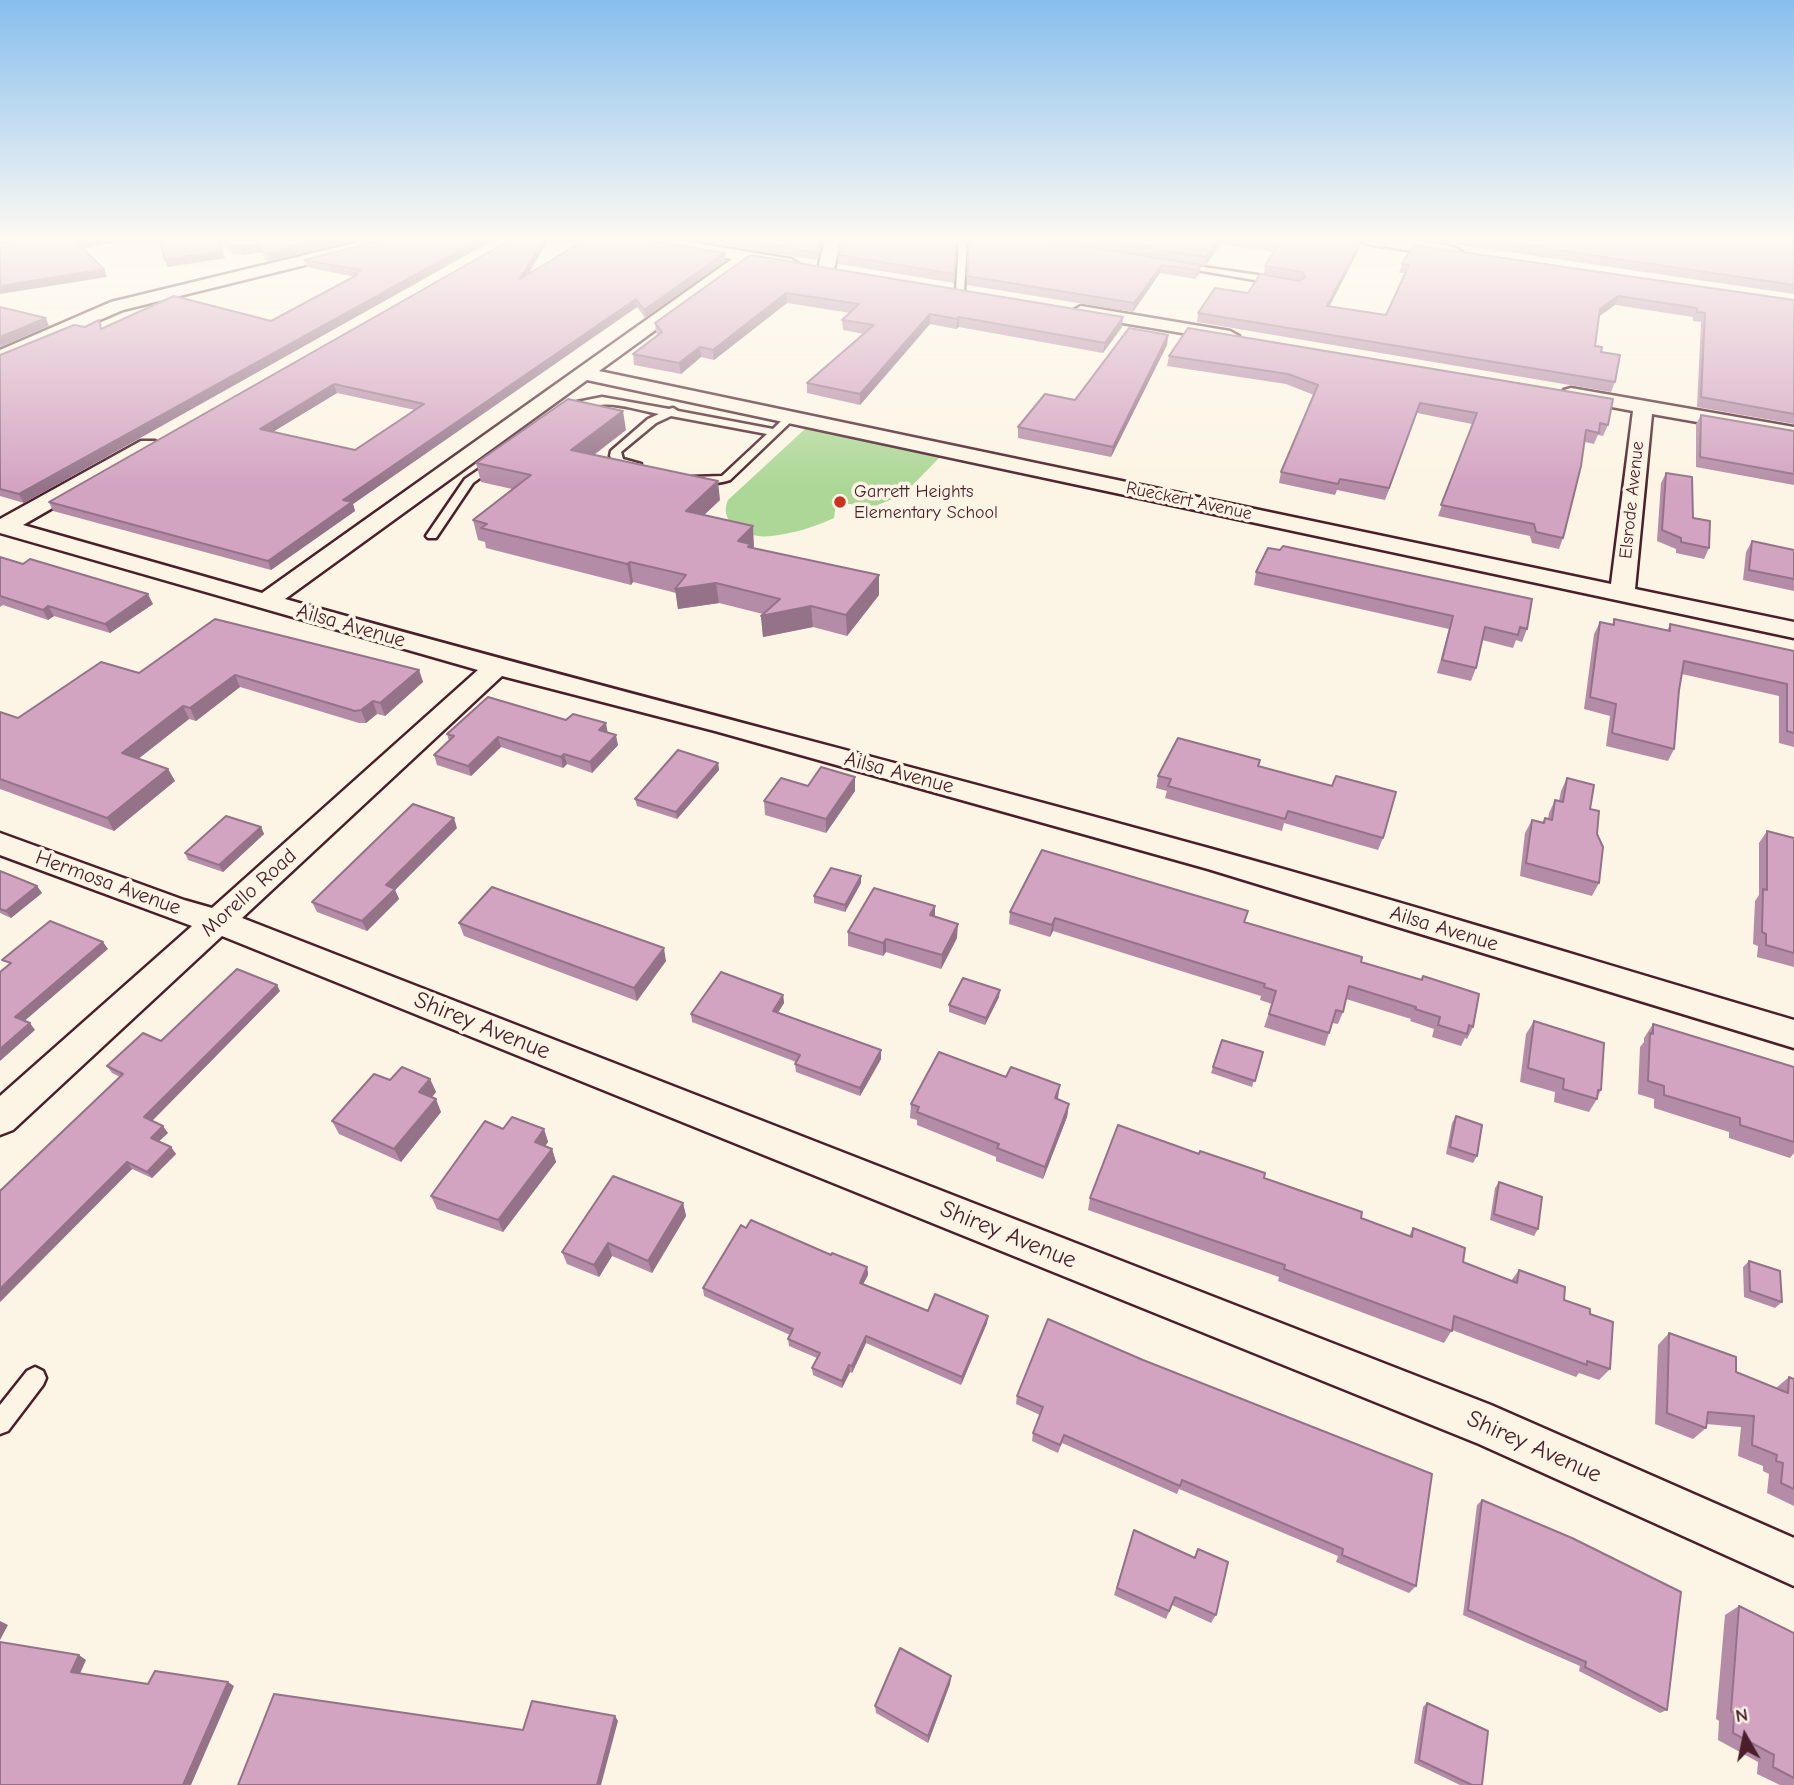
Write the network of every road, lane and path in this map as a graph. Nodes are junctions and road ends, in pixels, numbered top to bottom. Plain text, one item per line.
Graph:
1 (80, 322) edge
2 (654, 322) edge
3 (1146, 322) edge
4 (1242, 338) edge
5 (0, 357) edge
6 (583, 373) junction
7 (1551, 390) edge
8 (699, 397) junction
9 (1643, 407) junction
10 (672, 412) junction
11 (558, 419) edge
12 (783, 424) junction
13 (1794, 433) edge
14 (161, 439) edge
15 (503, 458) edge
16 (650, 469) edge
17 (683, 476) edge
18 (1, 526) edge
19 (432, 536) dead end
20 (1622, 593) junction
21 (265, 602) junction
22 (1794, 630) edge
23 (498, 667) junction
24 (0, 843) edge
25 (218, 921) junction
26 (1794, 1034) edge
27 (0, 1119) edge
28 (35, 1378) dead end
29 (0, 1423) edge
30 (1794, 1562) edge

1 - 5 street
2 - 6 street
3 - 4 street
6 - 8 street, Rueckert Avenue
6 - 21 street
7 - 9 street
8 - 10 lane
8 - 12 street, Rueckert Avenue
9 - 13 street
9 - 20 street, Elsrode Avenue
10 - 11 lane
10 - 12 lane
10 - 16 lane
12 - 17 lane
12 - 20 street, Rueckert Avenue
14 - 18 street
15 - 19 lane
18 - 21 street, Ailsa Avenue
20 - 22 street, Rueckert Avenue
21 - 23 street, Ailsa Avenue
23 - 25 street, Morello Road
23 - 26 street, Ailsa Avenue
24 - 25 street, Hermosa Avenue
25 - 27 street, Morello Road
25 - 30 street, Shirey Avenue
28 - 29 lane

